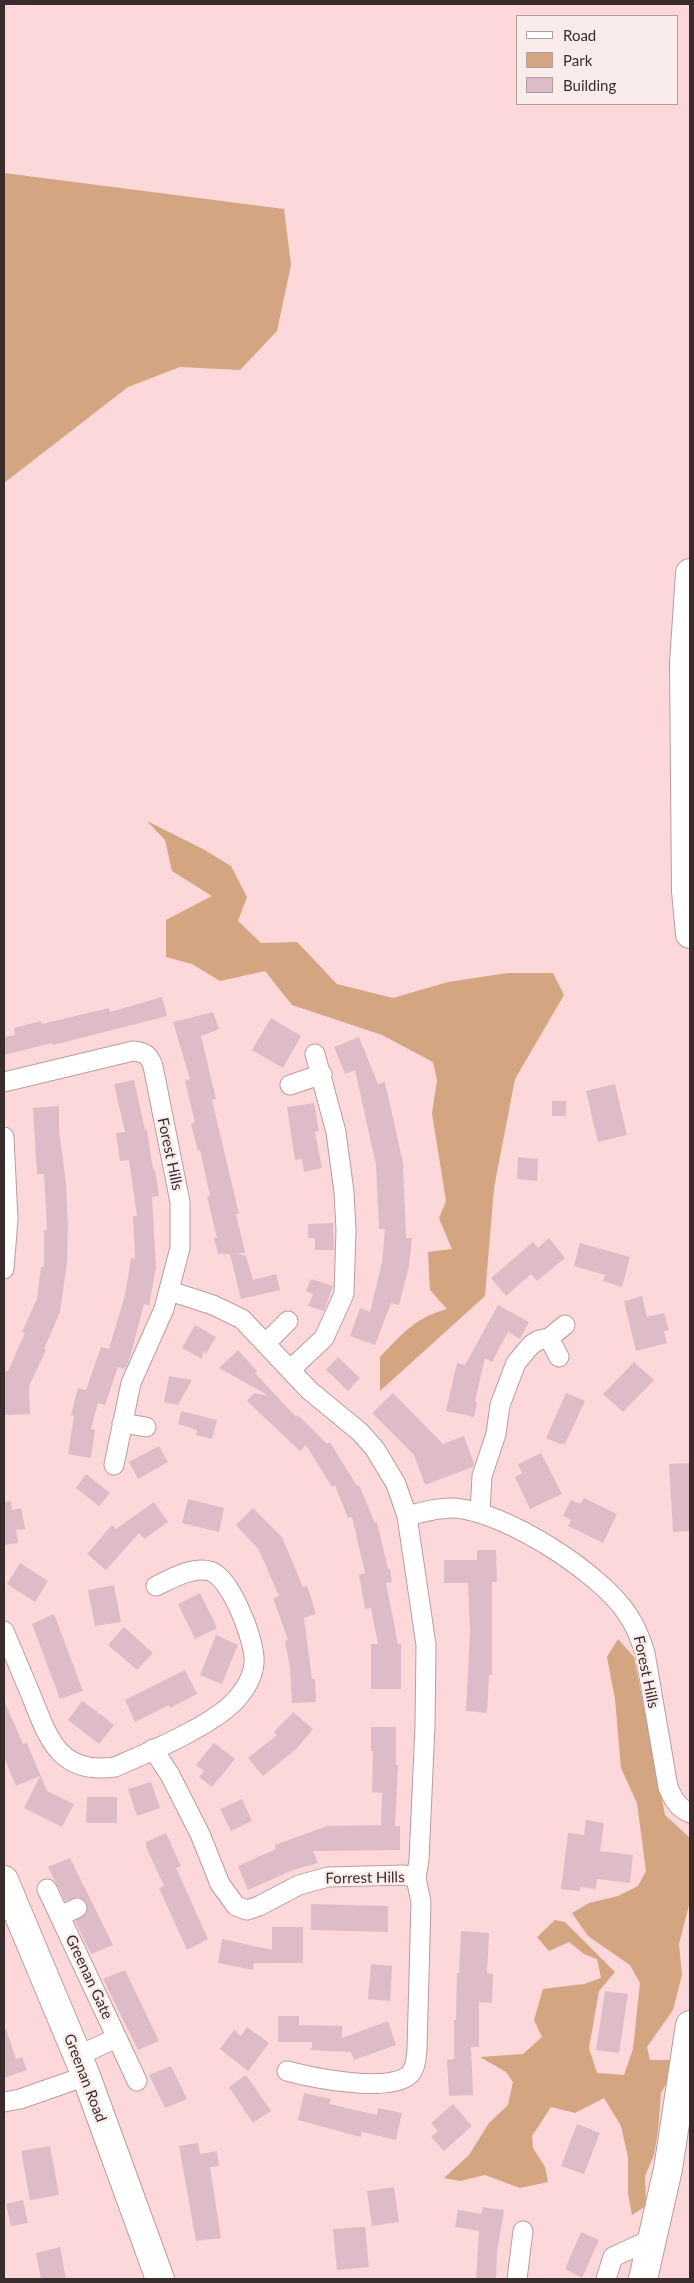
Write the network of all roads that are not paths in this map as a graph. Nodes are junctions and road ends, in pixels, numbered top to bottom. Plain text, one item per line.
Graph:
1 (690, 573) edge
2 (690, 934) edge
3 (315, 1054) dead end
4 (322, 1074) junction
5 (4, 1082) edge
6 (290, 1085) dead end
7 (4, 1137) edge
8 (4, 1269) edge
9 (170, 1291) junction
10 (288, 1321) dead end
11 (565, 1325) dead end
12 (549, 1338) junction
13 (266, 1343) junction
14 (559, 1357) dead end
15 (290, 1370) junction
16 (122, 1423) junction
17 (146, 1427) dead end
18 (114, 1465) dead end
19 (480, 1512) junction
20 (406, 1516) junction
21 (156, 1586) dead end
22 (4, 1631) edge
23 (153, 1749) junction
24 (690, 1813) edge
25 (416, 1878) junction
26 (4, 1880) edge
27 (47, 1889) dead end
28 (690, 2025) edge
29 (117, 2038) junction
30 (82, 2066) junction
31 (287, 2071) dead end
32 (138, 2081) dead end
33 (4, 2102) edge
34 (523, 2231) dead end
35 (652, 2239) junction
36 (160, 2279) edge
37 (517, 2279) edge
38 (606, 2279) edge
39 (643, 2279) edge

1 - 2 main road
3 - 4 street
4 - 6 street
4 - 15 street
5 - 9 street, Forest Hills
7 - 8 street
9 - 13 street
9 - 16 street
10 - 13 street
11 - 12 street
12 - 14 street
12 - 19 street
13 - 15 street
15 - 20 street
16 - 17 street
16 - 18 street
19 - 20 street, Forest Hills
19 - 24 street, Forest Hills
20 - 25 street
21 - 23 street
22 - 23 street
23 - 25 street, Forrest Hills
25 - 31 street, Forrest Hills
26 - 30 main road, Greenan Road
27 - 29 street, Greenan Gate
28 - 35 main road
29 - 30 street, Greenan Gate
29 - 32 street, Greenan Gate
30 - 33 street, Greenan Gate
30 - 36 main road, Greenan Road
34 - 37 street
35 - 38 street
35 - 39 main road

